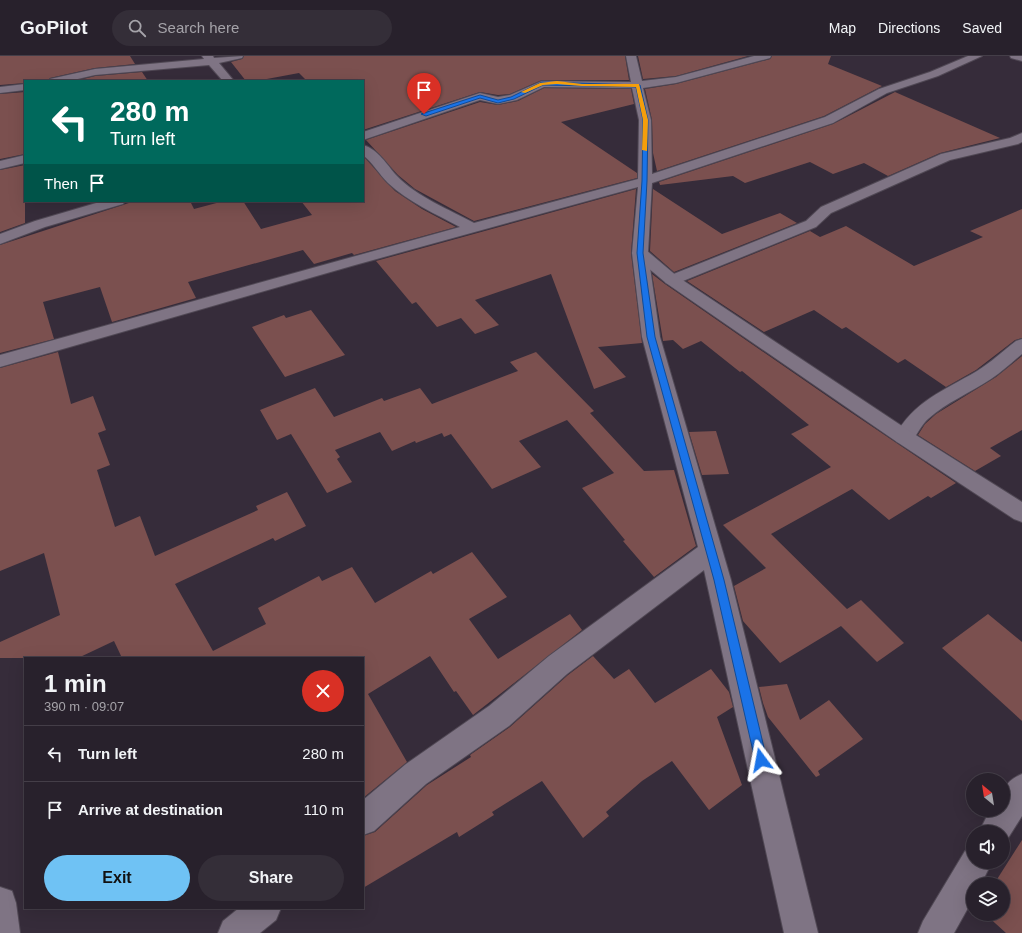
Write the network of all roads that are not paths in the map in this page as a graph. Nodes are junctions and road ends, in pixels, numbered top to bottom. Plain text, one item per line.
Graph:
1 (238, 56) edge
2 (631, 56) edge
3 (766, 56) edge
4 (977, 56) edge
5 (1015, 56) edge
6 (210, 58) edge
7 (1022, 58) edge
8 (59, 80) edge
9 (228, 80) edge
10 (638, 85) junction
11 (24, 87) edge
12 (0, 90) edge
13 (364, 136) edge
14 (1022, 137) edge
15 (364, 150) edge
16 (24, 159) edge
17 (0, 165) edge
18 (644, 181) junction
19 (115, 202) edge
20 (474, 229) junction
21 (0, 239) edge
22 (640, 253) junction
23 (672, 280) junction
24 (1022, 345) edge
25 (0, 361) edge
26 (904, 437) junction
27 (1022, 514) edge
28 (711, 552) junction
29 (1022, 789) edge
30 (364, 819) edge
31 (999, 825) edge
32 (972, 869) edge
33 (0, 903) edge
34 (263, 909) edge
35 (3, 933) edge
36 (235, 933) edge
37 (800, 933) edge
38 (935, 933) edge

1 - 6 street
2 - 10 street
3 - 10 street
4 - 18 street
5 - 7 street
6 - 8 street
6 - 9 street
10 - 13 street
10 - 18 street
11 - 12 street
14 - 23 street
15 - 20 street
16 - 17 street
18 - 20 street
18 - 22 street
19 - 21 street
20 - 25 street
22 - 23 street
22 - 28 street
23 - 26 street
24 - 26 street
26 - 27 street
28 - 30 street
28 - 37 street
29 - 31 street
32 - 38 street
33 - 35 street
34 - 36 street

